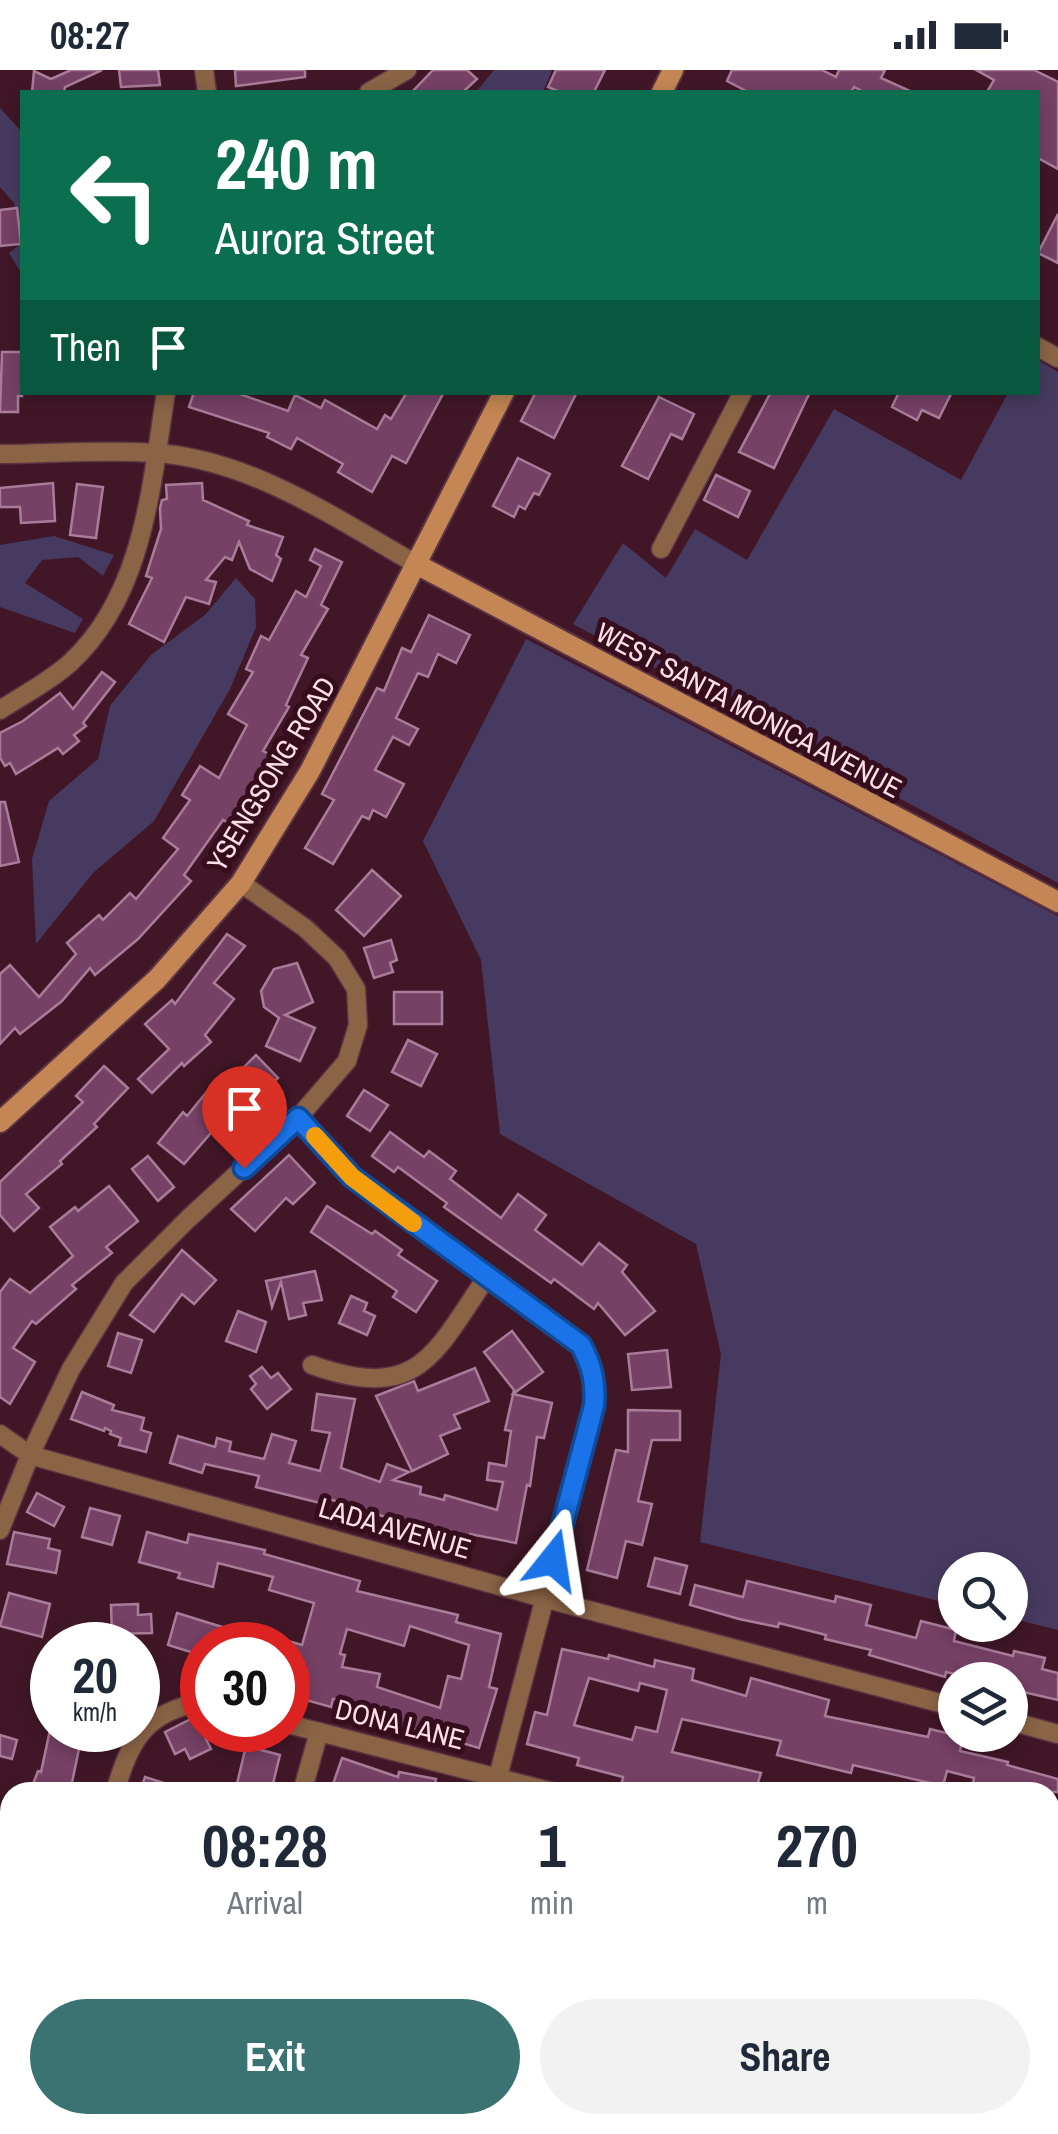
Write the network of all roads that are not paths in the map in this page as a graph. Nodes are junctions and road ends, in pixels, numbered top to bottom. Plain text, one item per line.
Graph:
1 (407, 70) edge
2 (373, 90) edge
3 (166, 395) edge
4 (502, 395) edge
5 (741, 395) edge
6 (156, 452) junction
7 (0, 454) edge
8 (661, 549) dead end
9 (416, 564) junction
10 (0, 710) edge
11 (241, 883) junction
12 (1058, 902) edge
13 (298, 1118) junction
14 (0, 1122) edge
15 (486, 1278) junction
16 (312, 1365) dead end
17 (0, 1434) edge
18 (30, 1455) junction
19 (0, 1530) edge
20 (543, 1598) junction
21 (938, 1703) edge
22 (180, 1707) edge
23 (1028, 1726) edge
24 (310, 1730) edge
25 (319, 1732) junction
26 (1058, 1734) edge
27 (118, 1782) edge
28 (305, 1782) edge
29 (486, 1782) edge
30 (497, 1782) edge

1 - 2 street
3 - 6 street
4 - 9 main road, YSENGSONG ROAD
5 - 8 street
6 - 7 street
6 - 9 street
6 - 10 street
9 - 11 main road, YSENGSONG ROAD
9 - 12 main road, WEST SANTA MONICA AVENUE
11 - 13 street
11 - 14 main road, YSENGSONG ROAD
13 - 15 street
13 - 18 street
15 - 16 street
15 - 20 street
17 - 18 street, LADA AVENUE
18 - 19 street
18 - 20 street, LADA AVENUE
20 - 21 street, LADA AVENUE
20 - 30 street
22 - 27 street
23 - 26 street
24 - 25 street, DONA LANE
25 - 28 street
25 - 29 street, DONA LANE

